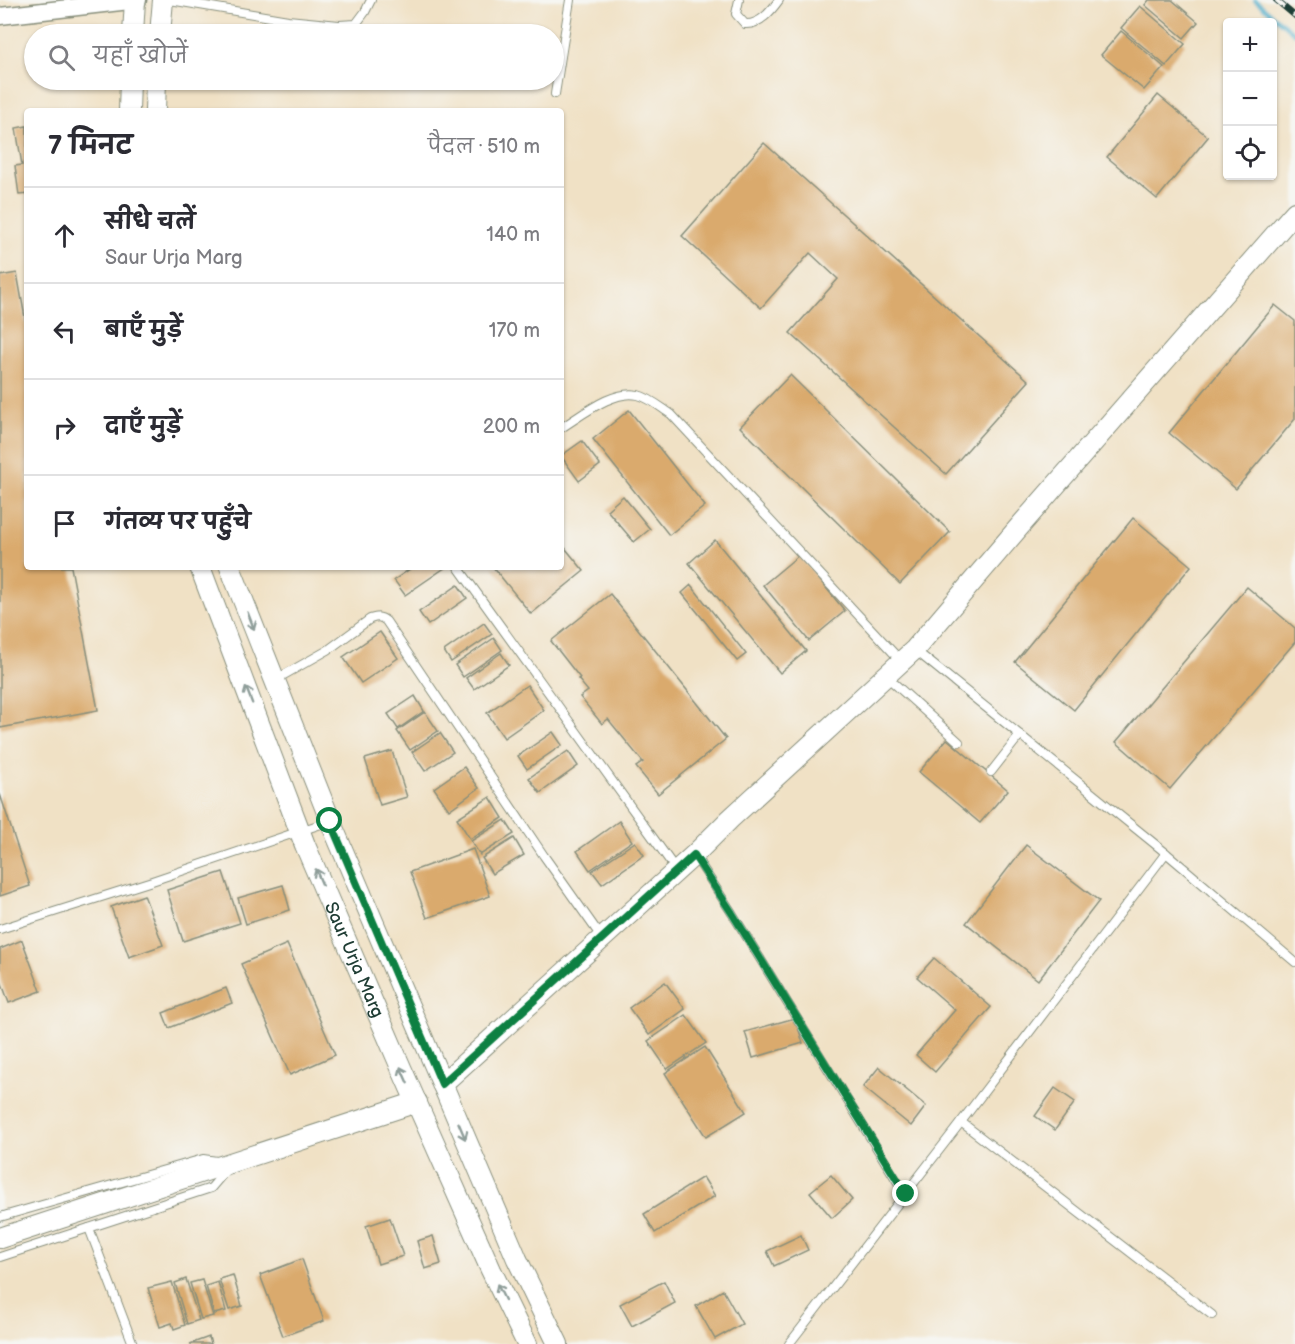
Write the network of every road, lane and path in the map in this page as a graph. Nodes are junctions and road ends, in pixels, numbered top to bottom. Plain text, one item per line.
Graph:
1 (136, 0) edge
2 (163, 0) edge
3 (170, 0) edge
4 (371, 0) edge
5 (570, 0) edge
6 (739, 0) edge
7 (779, 0) edge
8 (0, 16) edge
9 (134, 24) edge
10 (161, 24) edge
11 (329, 24) edge
12 (356, 24) edge
13 (564, 38) edge
14 (130, 90) edge
15 (156, 90) edge
16 (556, 90) edge
17 (555, 94) dead end
18 (129, 108) edge
19 (155, 108) edge
20 (1295, 212) edge
21 (564, 426) edge
22 (201, 570) edge
23 (231, 570) edge
24 (460, 570) edge
25 (908, 655) junction
26 (886, 676) junction
27 (274, 680) junction
28 (1020, 735) junction
29 (959, 742) dead end
30 (991, 772) dead end
31 (330, 821) junction
32 (300, 831) junction
33 (1166, 854) junction
34 (694, 855) junction
35 (677, 871) junction
36 (0, 929) edge
37 (602, 938) junction
38 (1295, 962) edge
39 (442, 1084) junction
40 (417, 1102) junction
41 (961, 1122) junction
42 (232, 1162) junction
43 (906, 1194) junction
44 (0, 1217) edge
45 (89, 1228) junction
46 (0, 1238) edge
47 (0, 1257) edge
48 (1212, 1315) dead end
49 (133, 1344) edge
50 (527, 1344) edge
51 (558, 1344) edge
52 (789, 1344) edge

1 - 8 street
1 - 9 street
2 - 10 street
3 - 11 lane
4 - 12 lane
5 - 13 lane
6 - 7 lane
14 - 18 street
15 - 19 street
16 - 17 lane
20 - 25 street
21 - 25 lane
32 -> 22 street, Saur Urja Marg
23 -> 27 street, Saur Urja Marg
24 - 35 lane
25 - 26 street
25 - 28 lane
26 - 29 lane
26 - 34 street
27 - 31 street, Saur Urja Marg
27 - 37 lane
28 - 30 lane
28 - 33 lane
31 - 32 lane
31 - 39 street, Saur Urja Marg
32 - 36 lane
40 -> 32 street, Saur Urja Marg
33 - 38 lane
33 - 41 lane
34 - 35 street
34 - 43 lane
35 - 37 street
37 - 39 street
39 -> 51 street, Saur Urja Marg
40 - 42 street
50 -> 40 street, Saur Urja Marg
41 - 43 lane
41 - 48 lane
42 - 44 lane
42 - 45 lane
42 - 46 street
43 - 52 lane
45 - 47 lane
45 - 49 lane

